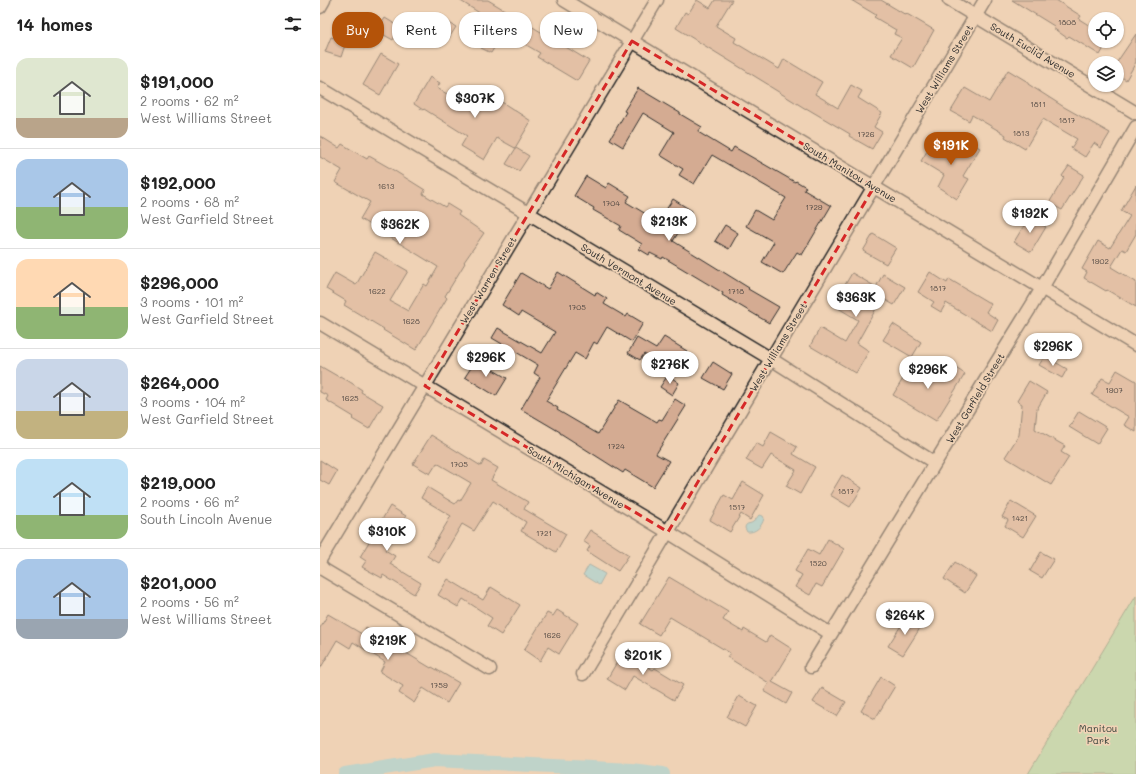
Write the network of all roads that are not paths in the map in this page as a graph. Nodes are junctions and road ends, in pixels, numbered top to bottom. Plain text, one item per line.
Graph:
1 (324, 0) edge
2 (564, 0) edge
3 (657, 0) edge
4 (949, 0) edge
5 (986, 0) edge
6 (320, 7) edge
7 (976, 16) junction
8 (632, 41) junction
9 (320, 88) edge
10 (1136, 114) edge
11 (1136, 127) edge
12 (874, 187) junction
13 (529, 213) junction
14 (1042, 288) junction
15 (320, 323) edge
16 (1136, 345) edge
17 (771, 360) junction
18 (425, 386) junction
19 (935, 463) junction
20 (668, 532) junction
21 (320, 560) edge
22 (320, 565) edge
23 (831, 634) junction
24 (811, 667) dead end
25 (490, 669) dead end
26 (583, 674) dead end

1 - 6 street
2 - 8 street, South Manitou Avenue
3 - 8 street, West Warren Street
4 - 7 street, South Euclid Avenue
5 - 7 street, West Williams Street
7 - 10 street, South Euclid Avenue
7 - 12 street, West Williams Street
8 - 12 street, South Manitou Avenue
8 - 13 street, West Warren Street
9 - 13 street, South Vermont Avenue
11 - 14 street, West Garfield Street
12 - 14 street, South Manitou Avenue
12 - 17 street, West Williams Street
13 - 17 street, South Vermont Avenue
13 - 18 street, West Warren Street
14 - 16 street, South Manitou Avenue
14 - 19 street, West Garfield Street
15 - 18 street, South Michigan Avenue
17 - 19 street, South Vermont Avenue
17 - 20 street, West Williams Street
18 - 20 street, South Michigan Avenue
18 - 21 street, West Warren Street
19 - 23 street, West Garfield Street
20 - 23 street, South Michigan Avenue
20 - 26 street, West Williams Street
22 - 25 street
23 - 24 street, West Garfield Street

